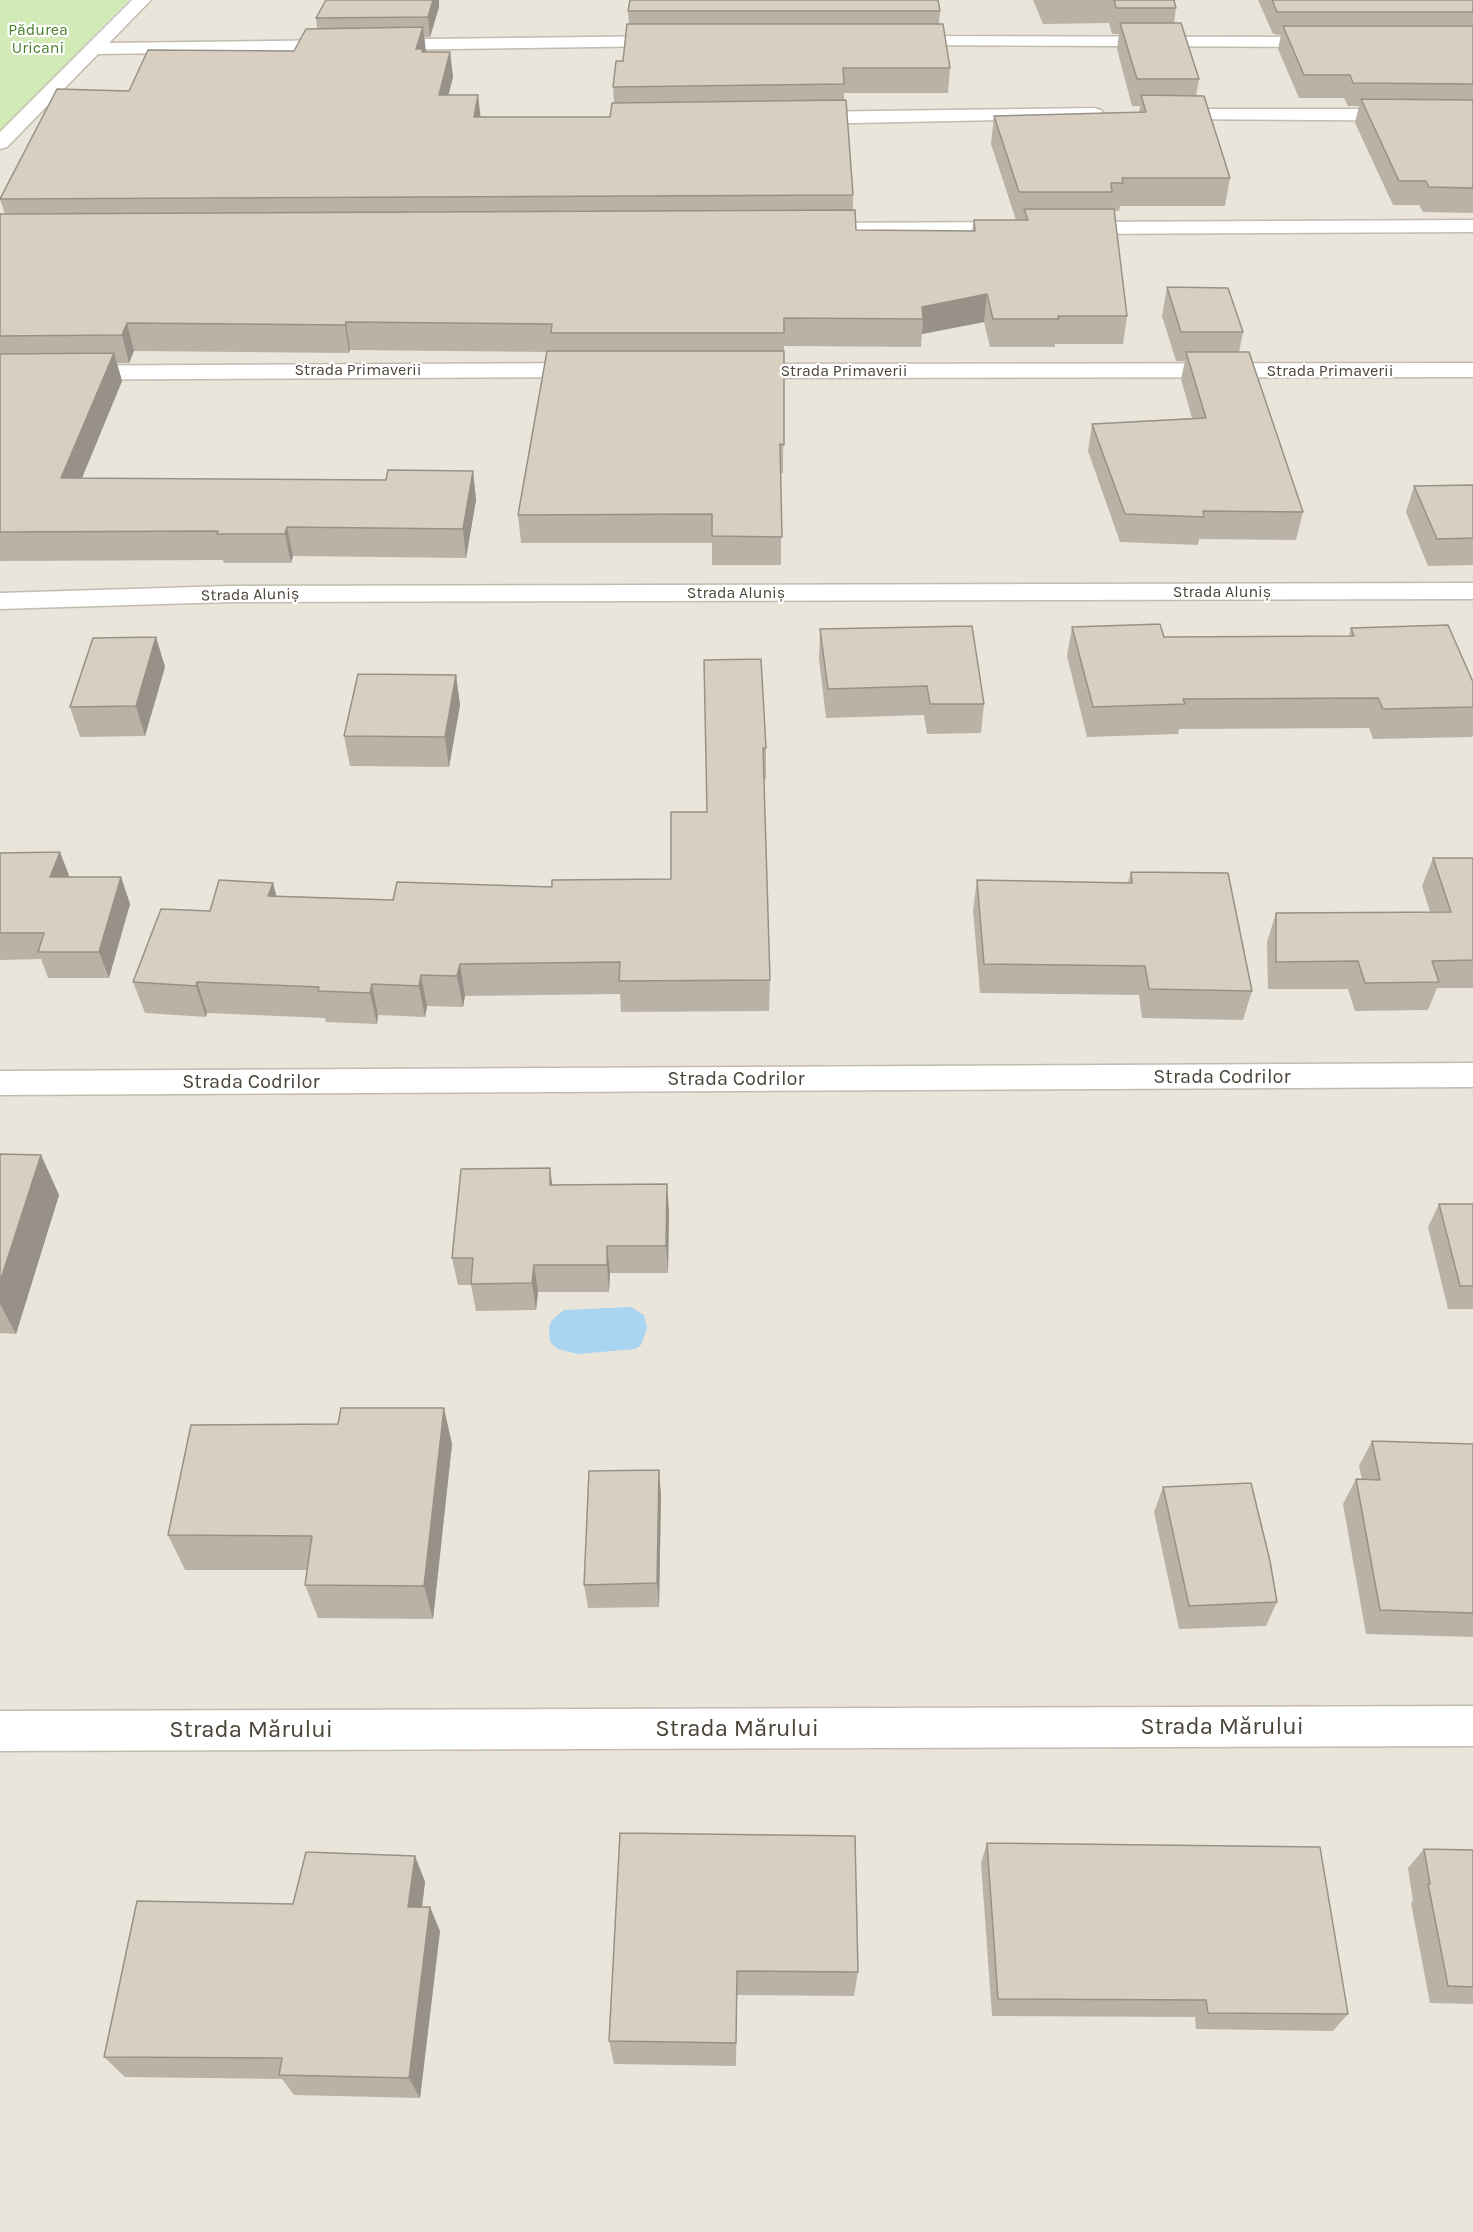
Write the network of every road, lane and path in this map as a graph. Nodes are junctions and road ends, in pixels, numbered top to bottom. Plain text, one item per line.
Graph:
1 (142, 0) edge
2 (691, 41) edge
3 (882, 41) edge
4 (1347, 42) edge
5 (92, 49) junction
6 (1116, 114) edge
7 (1151, 114) edge
8 (1473, 115) edge
9 (781, 119) edge
10 (0, 143) edge
11 (1473, 226) edge
12 (792, 229) edge
13 (608, 370) edge
14 (1473, 370) edge
15 (724, 371) edge
16 (0, 373) edge
17 (1473, 591) edge
18 (0, 601) edge
19 (1473, 1075) edge
20 (0, 1083) edge
21 (1473, 1726) edge
22 (0, 1731) edge

1 - 5 street
2 - 5 street
3 - 4 street
5 - 10 street
6 - 9 street
7 - 8 street
11 - 12 street
13 - 16 street, Strada Primaverii
14 - 15 street, Strada Primaverii
17 - 18 street, Strada Aluniș
19 - 20 street, Strada Codrilor
21 - 22 street, Strada Mărului

